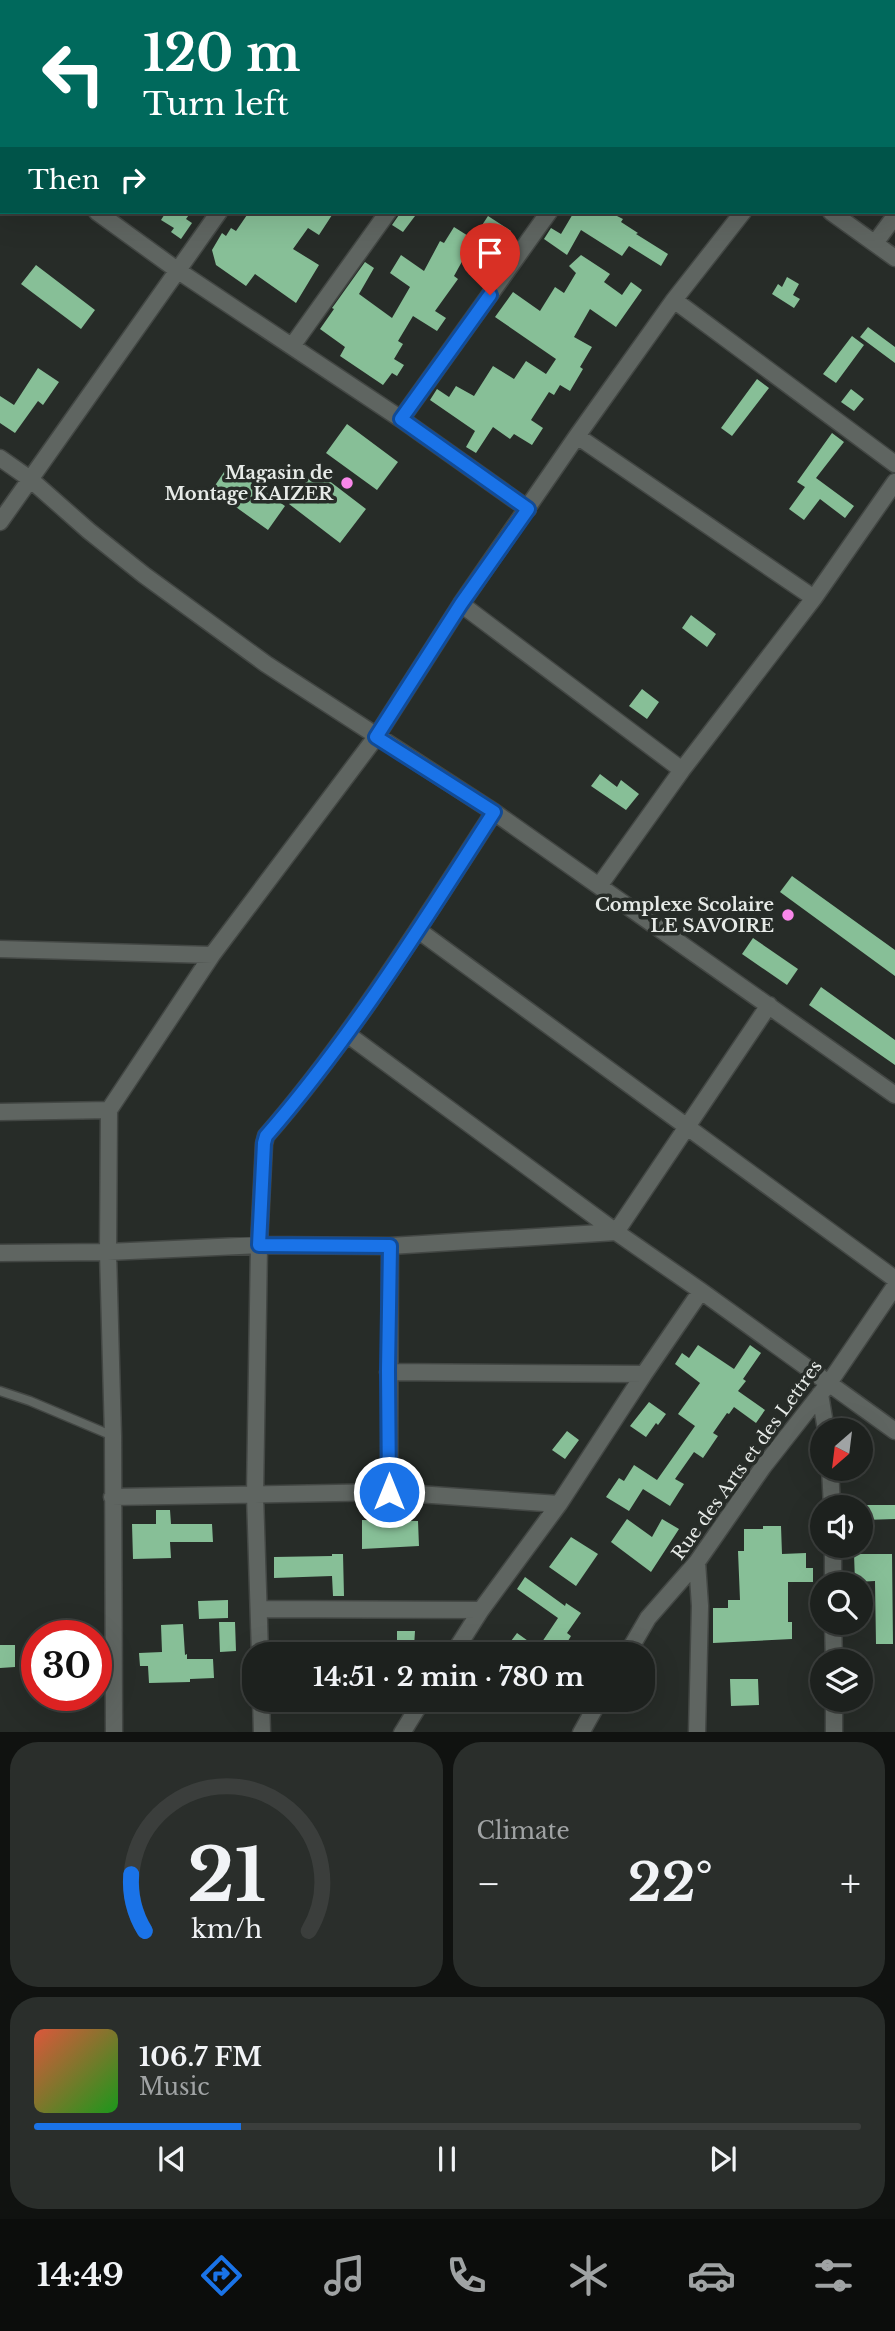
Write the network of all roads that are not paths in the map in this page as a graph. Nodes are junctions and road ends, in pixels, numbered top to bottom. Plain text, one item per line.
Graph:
1 (100, 214) edge
2 (218, 214) edge
3 (387, 214) edge
4 (548, 214) edge
5 (741, 214) edge
6 (834, 214) edge
7 (895, 216) edge
8 (875, 243) junction
9 (895, 258) edge
10 (177, 270) junction
11 (674, 300) junction
12 (292, 346) junction
13 (401, 419) junction
14 (577, 436) junction
15 (0, 458) edge
16 (895, 464) edge
17 (30, 480) junction
18 (895, 482) edge
19 (528, 509) junction
20 (0, 522) edge
21 (814, 598) junction
22 (461, 604) junction
23 (376, 737) junction
24 (682, 770) junction
25 (494, 812) junction
26 (599, 886) junction
27 (418, 930) junction
28 (0, 948) edge
29 (212, 955) junction
30 (769, 1005) junction
31 (347, 1034) junction
32 (895, 1095) edge
33 (109, 1110) junction
34 (0, 1112) edge
35 (689, 1126) junction
36 (616, 1232) junction
37 (259, 1245) junction
38 (390, 1246) junction
39 (108, 1252) junction
40 (0, 1253) edge
41 (895, 1279) edge
42 (895, 1286) edge
43 (701, 1291) junction
44 (388, 1371) junction
45 (644, 1374) junction
46 (824, 1388) junction
47 (0, 1391) edge
48 (825, 1418) edge
49 (895, 1432) edge
50 (113, 1436) junction
51 (389, 1492) junction
52 (255, 1496) junction
53 (112, 1497) junction
54 (559, 1504) junction
55 (697, 1562) junction
56 (259, 1609) junction
57 (481, 1611) junction
58 (260, 1642) edge
59 (461, 1642) edge
60 (634, 1642) edge
61 (261, 1712) edge
62 (415, 1712) edge
63 (593, 1712) edge
64 (834, 1712) edge
65 (114, 1732) edge
66 (262, 1732) edge
67 (402, 1732) edge
68 (581, 1732) edge
69 (697, 1732) edge
70 (834, 1732) edge

1 - 10 street
2 - 10 street
3 - 12 street
4 - 13 street
5 - 11 street
6 - 8 street
7 - 8 street
8 - 9 street
10 - 12 street
10 - 17 street
11 - 14 street
11 - 16 street
12 - 13 street
13 - 19 street
14 - 19 street
14 - 21 street
15 - 17 street
17 - 20 street
17 - 23 street
18 - 21 street
19 - 22 street
21 - 24 street
22 - 23 street
22 - 24 street
23 - 25 street
23 - 29 street
24 - 26 street
25 - 26 street
25 - 27 street
26 - 30 street
27 - 31 street
27 - 35 street
28 - 29 street
29 - 33 street
30 - 32 street
30 - 35 street
31 - 36 street
31 - 37 street
33 - 34 street
33 - 39 street
35 - 36 street
35 - 41 street
36 - 38 street
36 - 43 street
37 - 38 street
37 - 39 street
37 - 52 street
38 - 44 street
39 - 40 street
39 - 50 street
42 - 46 street, Rue des Arts et des Lettres
43 - 45 street
43 - 46 street
44 - 45 street
44 - 51 street
45 - 54 street
46 - 48 street
46 - 49 street
46 - 55 street, Rue des Arts et des Lettres
47 - 50 lane
50 - 53 street
51 - 52 street
51 - 54 street
52 - 53 street
52 - 56 street
53 - 65 street
54 - 57 street
55 - 60 street, Rue des Arts et des Lettres
55 - 69 street
56 - 57 street
56 - 58 street
57 - 59 street
61 - 66 street
62 - 67 street
63 - 68 street
64 - 70 street

